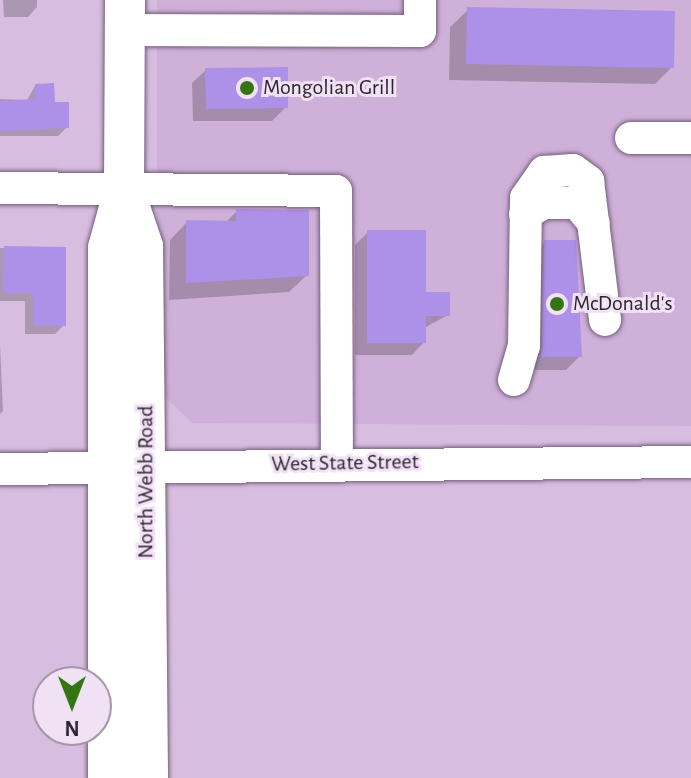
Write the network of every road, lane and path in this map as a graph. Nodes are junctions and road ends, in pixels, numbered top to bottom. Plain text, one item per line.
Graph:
1 (420, 0) edge
2 (125, 15) edge
3 (631, 138) dead end
4 (691, 138) edge
5 (0, 188) edge
6 (124, 190) junction
7 (605, 320) dead end
8 (514, 380) dead end
9 (691, 462) edge
10 (337, 463) junction
11 (107, 467) junction
12 (146, 467) junction
13 (0, 469) edge
14 (108, 778) edge
15 (148, 778) edge

1 - 2 street
2 - 6 main road, North Webb Road
3 - 4 street
5 - 6 street
6 - 10 street
6 - 11 main road, North Webb Road
6 - 12 main road, North Webb Road
7 - 8 street
9 - 10 street, West State Street
10 - 12 street, West State Street
11 - 12 street, West State Street
11 - 13 street, West State Street
11 - 14 main road, North Webb Road
12 - 15 main road, North Webb Road

